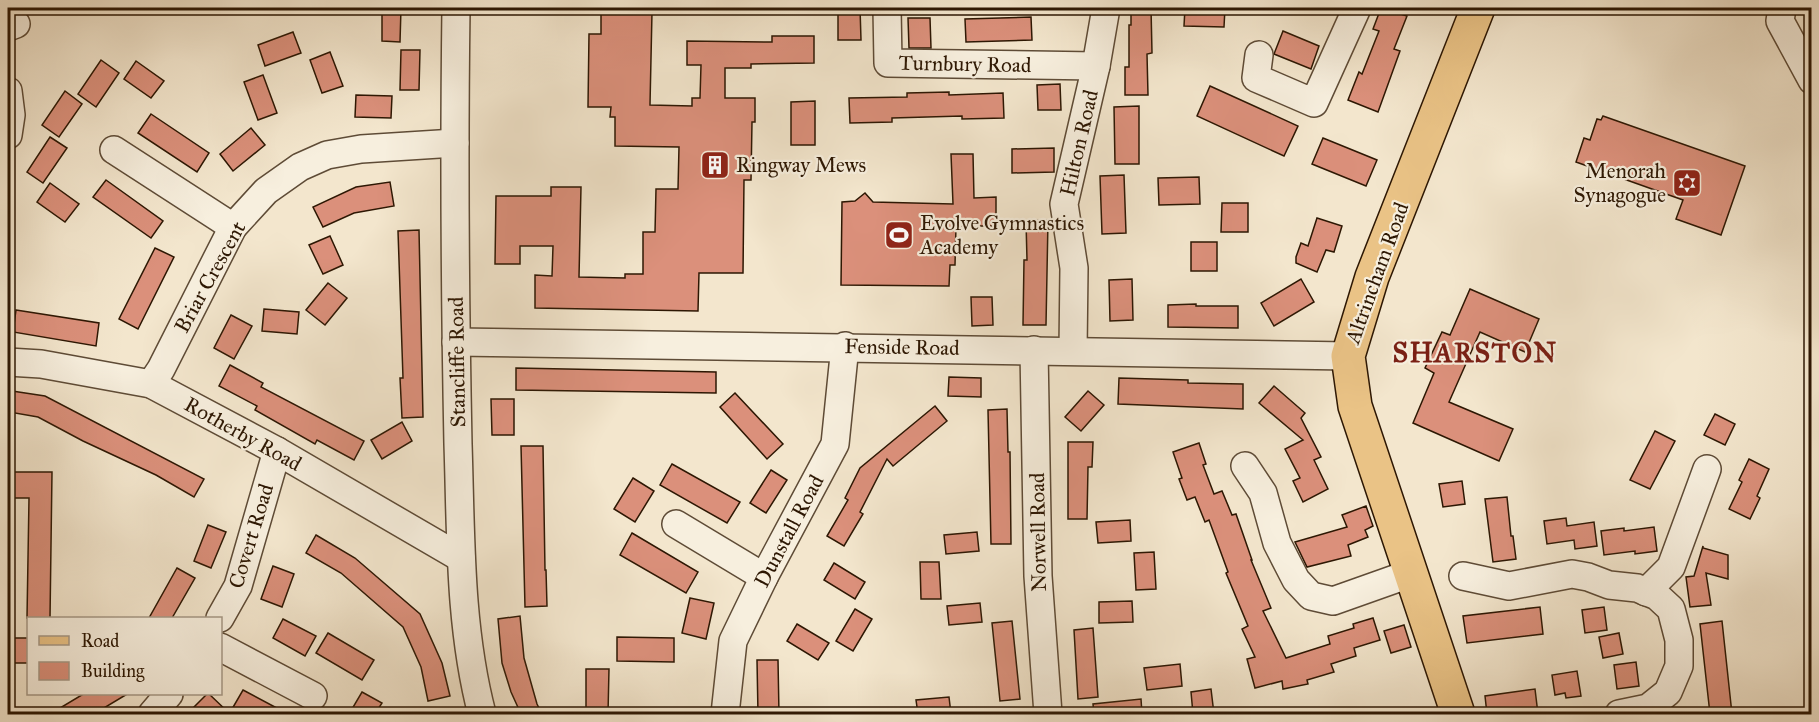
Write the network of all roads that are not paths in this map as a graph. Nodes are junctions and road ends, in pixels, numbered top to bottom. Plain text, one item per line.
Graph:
1 (456, 8) edge
2 (887, 8) edge
3 (1106, 8) edge
4 (1357, 8) edge
5 (1478, 8) edge
6 (1782, 8) edge
7 (1096, 66) junction
8 (1253, 70) dead end
9 (1812, 80) edge
10 (8, 91) edge
11 (8, 135) edge
12 (454, 143) junction
13 (114, 150) dead end
14 (233, 226) junction
15 (456, 342) junction
16 (845, 346) junction
17 (1034, 350) junction
18 (1073, 351) junction
19 (1347, 356) junction
20 (8, 362) edge
21 (151, 384) junction
22 (277, 451) junction
23 (1245, 466) dead end
24 (1707, 469) dead end
25 (676, 524) dead end
26 (461, 558) junction
27 (1412, 573) junction
28 (1463, 576) dead end
29 (764, 577) junction
30 (1646, 592) junction
31 (221, 617) edge
32 (222, 648) edge
33 (168, 695) edge
34 (313, 696) dead end
35 (152, 714) edge
36 (482, 714) edge
37 (725, 714) edge
38 (1048, 714) edge
39 (1458, 714) edge
40 (1619, 714) edge

1 - 12 street, Stancliffe Road
2 - 7 street, Turnbury Road
3 - 7 street, Hilton Road
4 - 8 street
5 - 19 main road, Altrincham Road
6 - 9 street
7 - 18 street, Hilton Road
10 - 11 street
12 - 14 street, Briar Crescent
12 - 15 street, Stancliffe Road
13 - 14 street
14 - 21 street, Briar Crescent
15 - 16 street, Fenside Road
15 - 26 street, Stancliffe Road
16 - 17 street, Fenside Road
16 - 29 street, Dunstall Road
17 - 18 street, Fenside Road
17 - 38 street, Norwell Road
18 - 19 street, Fenside Road
19 - 27 main road, Altrincham Road
20 - 21 street, Rotherby Road
21 - 22 street, Rotherby Road
22 - 26 street, Rotherby Road
22 - 31 street, Covert Road
23 - 27 street
24 - 30 street
25 - 29 street
26 - 36 street, Stancliffe Road
27 - 39 main road, Altrincham Road
28 - 30 street
29 - 37 street, Dunstall Road
30 - 40 street
32 - 34 street
33 - 35 street

